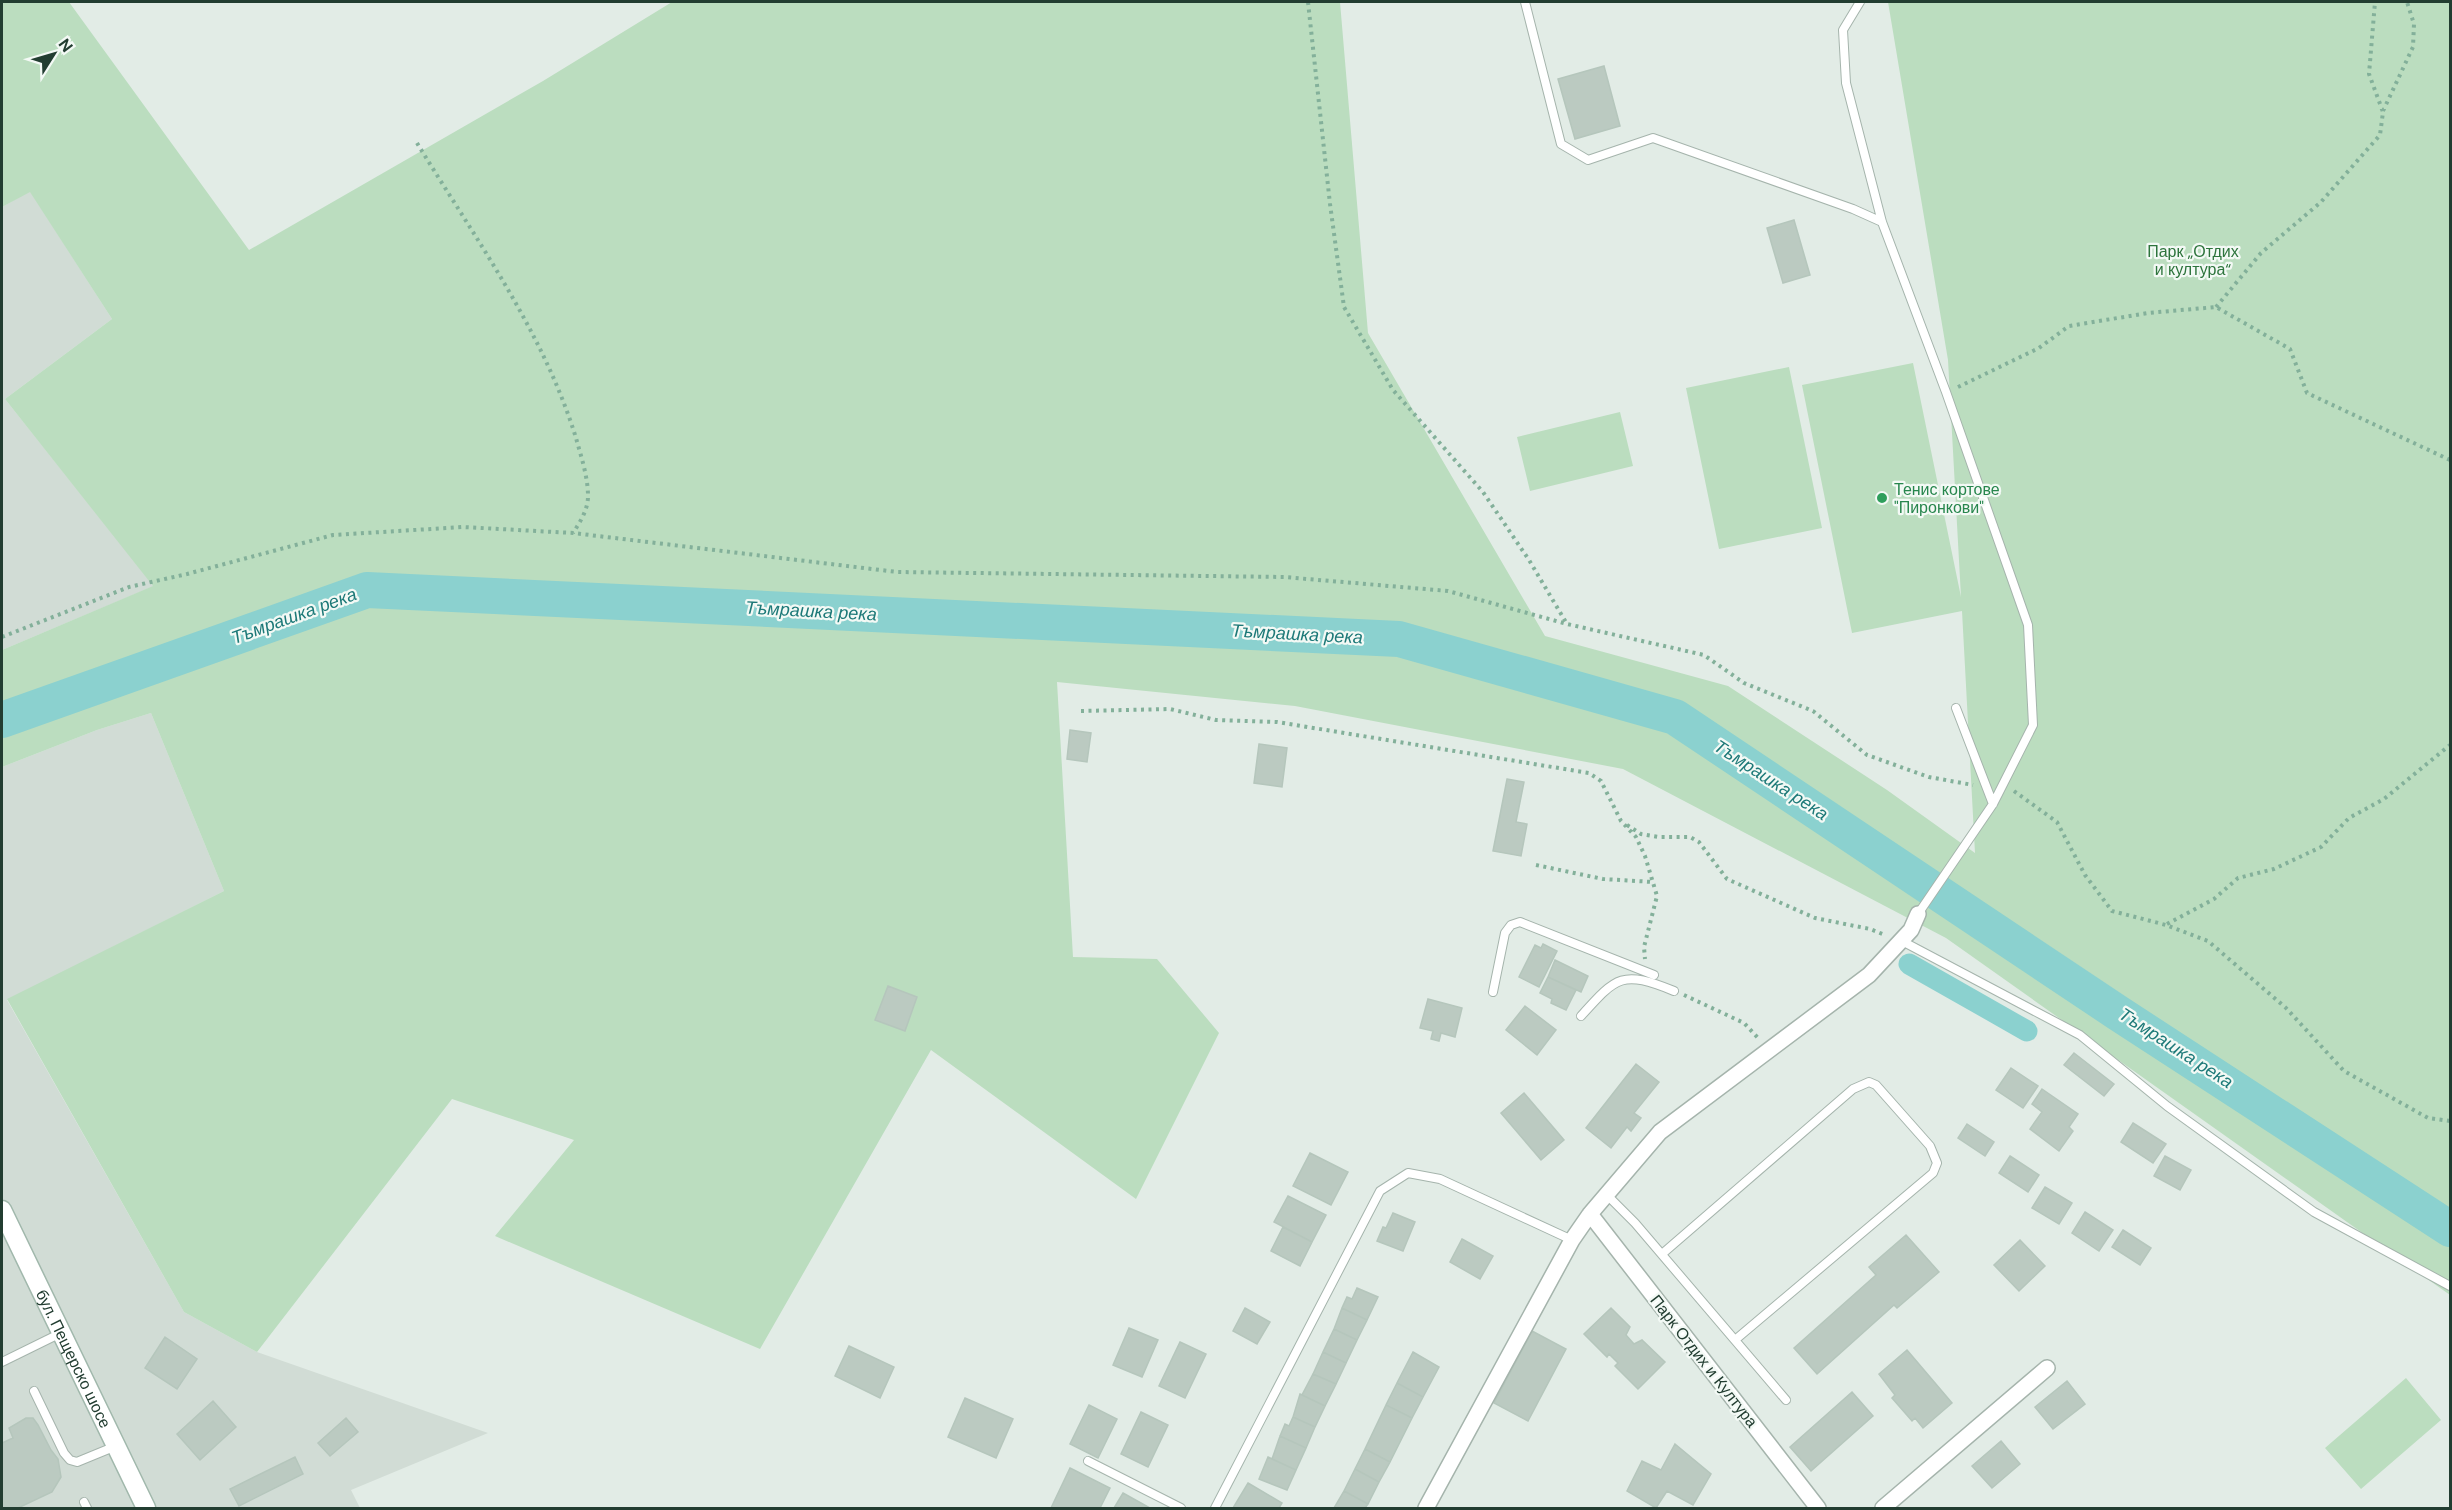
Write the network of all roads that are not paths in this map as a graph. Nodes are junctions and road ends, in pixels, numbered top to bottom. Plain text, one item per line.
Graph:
1 (1525, 2) edge
2 (1860, 2) edge
3 (1882, 222) junction
4 (1956, 708) dead end
5 (1993, 804) junction
6 (1918, 914) joint
7 (1900, 940) junction
8 (1654, 975) road end
9 (1674, 991) road end
10 (1492, 992) dead end
11 (1581, 1016) dead end
12 (1607, 1195) junction
13 (2, 1213) edge
14 (1590, 1214) junction
15 (1572, 1240) junction
16 (1662, 1254) junction
17 (2451, 1286) edge
18 (61, 1333) junction
19 (1735, 1340) junction
20 (2, 1362) edge
21 (2047, 1368) dead end
22 (34, 1391) dead end
23 (1786, 1400) dead end
24 (116, 1446) junction
25 (1088, 1461) dead end
26 (146, 1509) edge
27 (1181, 1509) edge
28 (1215, 1509) edge
29 (1426, 1509) edge
30 (1818, 1509) edge
31 (1883, 1509) edge

1 - 3 lane
2 - 3 lane
3 - 5 lane
4 - 5 lane
5 - 6 lane
6 - 7 street
7 - 12 street
7 - 17 lane
8 - 10 lane
9 - 11 lane
12 - 14 street
12 - 16 lane
13 - 18 main road, бул. Пещерско шосе
14 - 15 street
14 - 30 street, Парк Отдих и Култура
15 - 28 lane
15 - 29 street
16 - 19 lane
16 - 19 lane
18 - 20 lane
18 - 24 main road, бул. Пещерско шосе
19 - 23 lane
21 - 31 street
22 - 24 lane
24 - 26 main road, бул. Пещерско шосе
25 - 27 lane

